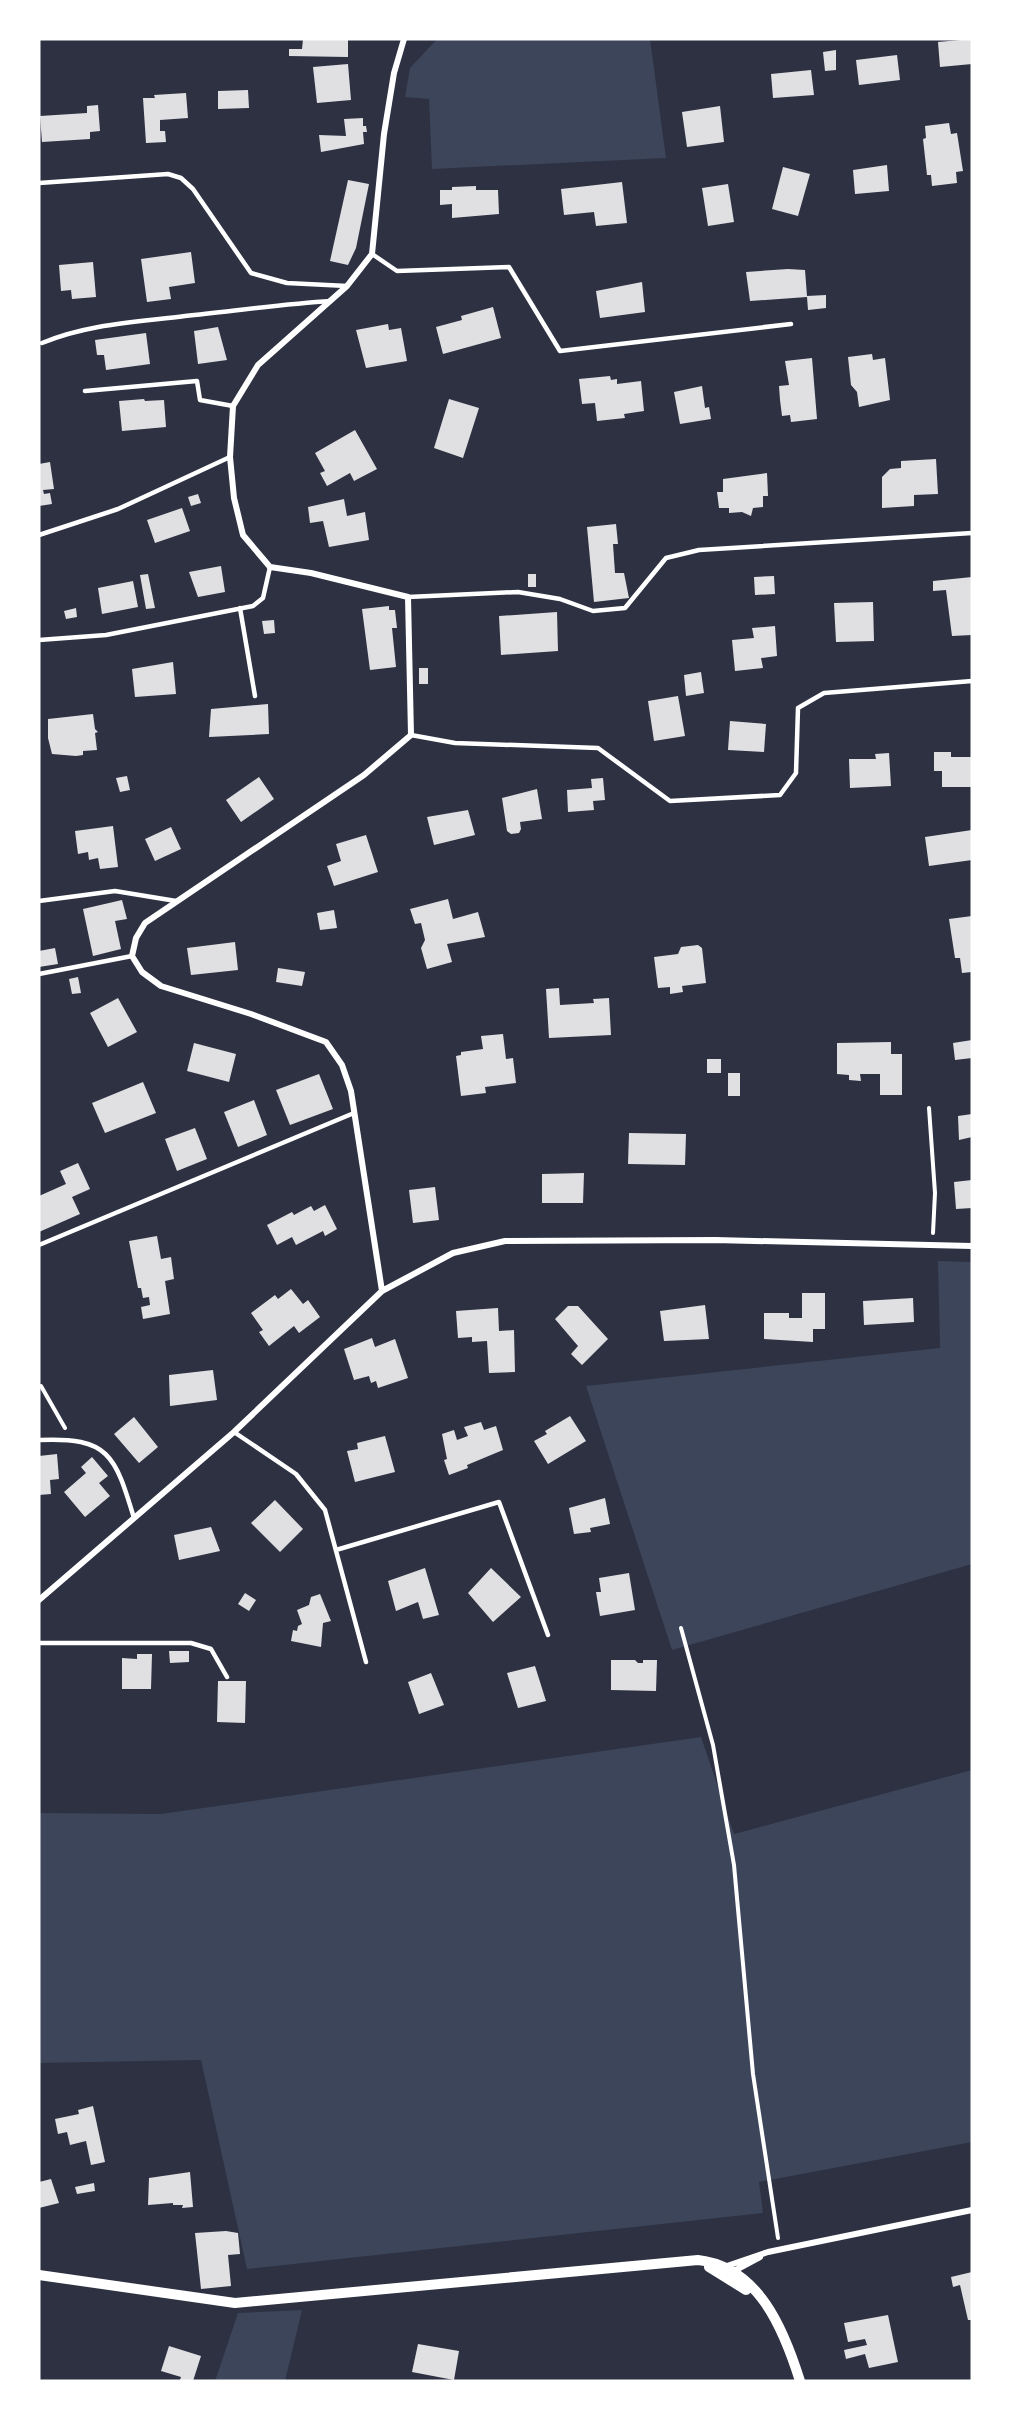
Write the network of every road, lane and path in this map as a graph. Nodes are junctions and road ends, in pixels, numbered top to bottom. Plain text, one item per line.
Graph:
1 (403, 42) edge
2 (39, 183) edge
3 (372, 254) junction
4 (347, 286) junction
5 (331, 301) junction
6 (791, 324) dead end
7 (42, 343) dead end
8 (86, 390) dead end
9 (232, 406) junction
10 (230, 457) junction
11 (972, 533) edge
12 (39, 535) edge
13 (270, 567) junction
14 (408, 597) junction
15 (240, 608) junction
16 (39, 640) edge
17 (972, 681) edge
18 (255, 696) dead end
19 (411, 735) junction
20 (176, 901) junction
21 (39, 902) edge
22 (132, 956) junction
23 (39, 974) edge
24 (929, 1108) dead end
25 (354, 1113) junction
26 (39, 1245) edge
27 (933, 1245) junction
28 (972, 1246) edge
29 (382, 1291) junction
30 (41, 1386) dead end
31 (234, 1432) junction
32 (72, 1439) junction
33 (39, 1440) edge
34 (134, 1518) junction
35 (336, 1550) junction
36 (39, 1600) edge
37 (681, 1628) dead end
38 (548, 1635) dead end
39 (39, 1643) edge
40 (366, 1662) dead end
41 (227, 1677) dead end
42 (972, 2210) edge
43 (780, 2250) junction
44 (768, 2252) junction
45 (725, 2271) junction
46 (39, 2275) edge
47 (800, 2381) edge

1 - 3 street
2 - 4 lane
3 - 4 street
3 - 6 lane
4 - 5 street
5 - 7 lane
5 - 9 street
8 - 9 lane
9 - 10 street
10 - 12 lane
10 - 13 street
11 - 14 lane
13 - 14 street
13 - 15 lane
14 - 19 street
15 - 16 lane
15 - 18 lane
17 - 19 lane
19 - 20 street
20 - 21 lane
20 - 22 street
22 - 23 lane
22 - 25 street
24 - 27 path
25 - 26 lane
25 - 29 street
27 - 28 street
27 - 29 street
29 - 31 street
30 - 32 path
31 - 34 street
31 - 35 lane
32 - 33 lane
32 - 34 lane
34 - 36 street
35 - 38 lane
35 - 40 lane
37 - 43 path
39 - 41 lane
42 - 43 street
43 - 44 street
44 - 45 street
44 - 45 street
45 - 46 street
45 - 47 street

